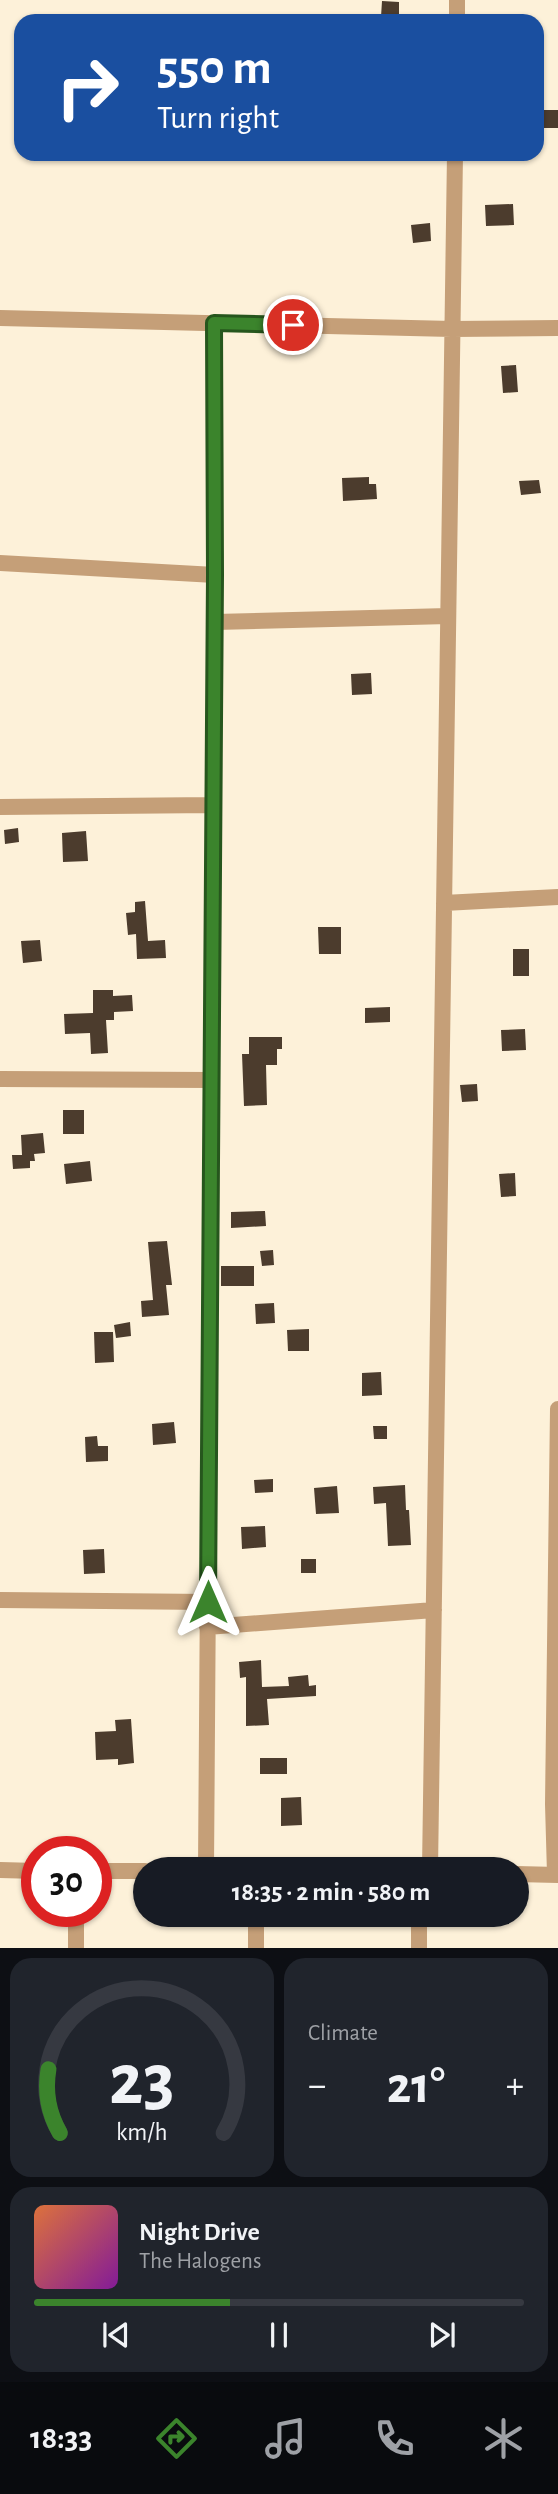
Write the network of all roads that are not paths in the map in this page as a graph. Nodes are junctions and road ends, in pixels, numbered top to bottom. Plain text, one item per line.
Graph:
1 (455, 161) edge
2 (0, 318) edge
3 (214, 323) junction
4 (558, 328) edge
5 (452, 330) junction
6 (0, 563) edge
7 (215, 575) junction
8 (448, 615) junction
9 (215, 622) junction
10 (213, 805) junction
11 (0, 807) edge
12 (558, 897) edge
13 (444, 903) junction
14 (0, 1079) edge
15 (211, 1080) junction
16 (558, 1409) edge
17 (0, 1600) edge
18 (208, 1602) junction
19 (433, 1609) junction
20 (207, 1626) junction
21 (206, 1857) edge
22 (430, 1857) edge
23 (0, 1870) edge
24 (21, 1871) edge
25 (112, 1871) edge
26 (133, 1871) edge
27 (529, 1874) edge
28 (556, 1874) edge
29 (76, 1927) edge
30 (256, 1927) edge
31 (419, 1927) edge
32 (76, 1948) edge
33 (256, 1948) edge
34 (419, 1948) edge

1 - 5 street
2 - 3 street
3 - 5 street
3 - 7 street
4 - 5 street
5 - 8 street
6 - 7 street
7 - 9 street
8 - 9 street
8 - 13 street
9 - 10 street
10 - 11 street
10 - 15 street
12 - 13 street
13 - 19 street
14 - 15 street
15 - 18 street
16 - 28 street
17 - 18 street
18 - 20 street
19 - 20 street
19 - 22 street
20 - 21 street
23 - 24 street
25 - 26 street
27 - 28 street
29 - 32 street
30 - 33 street
31 - 34 street

